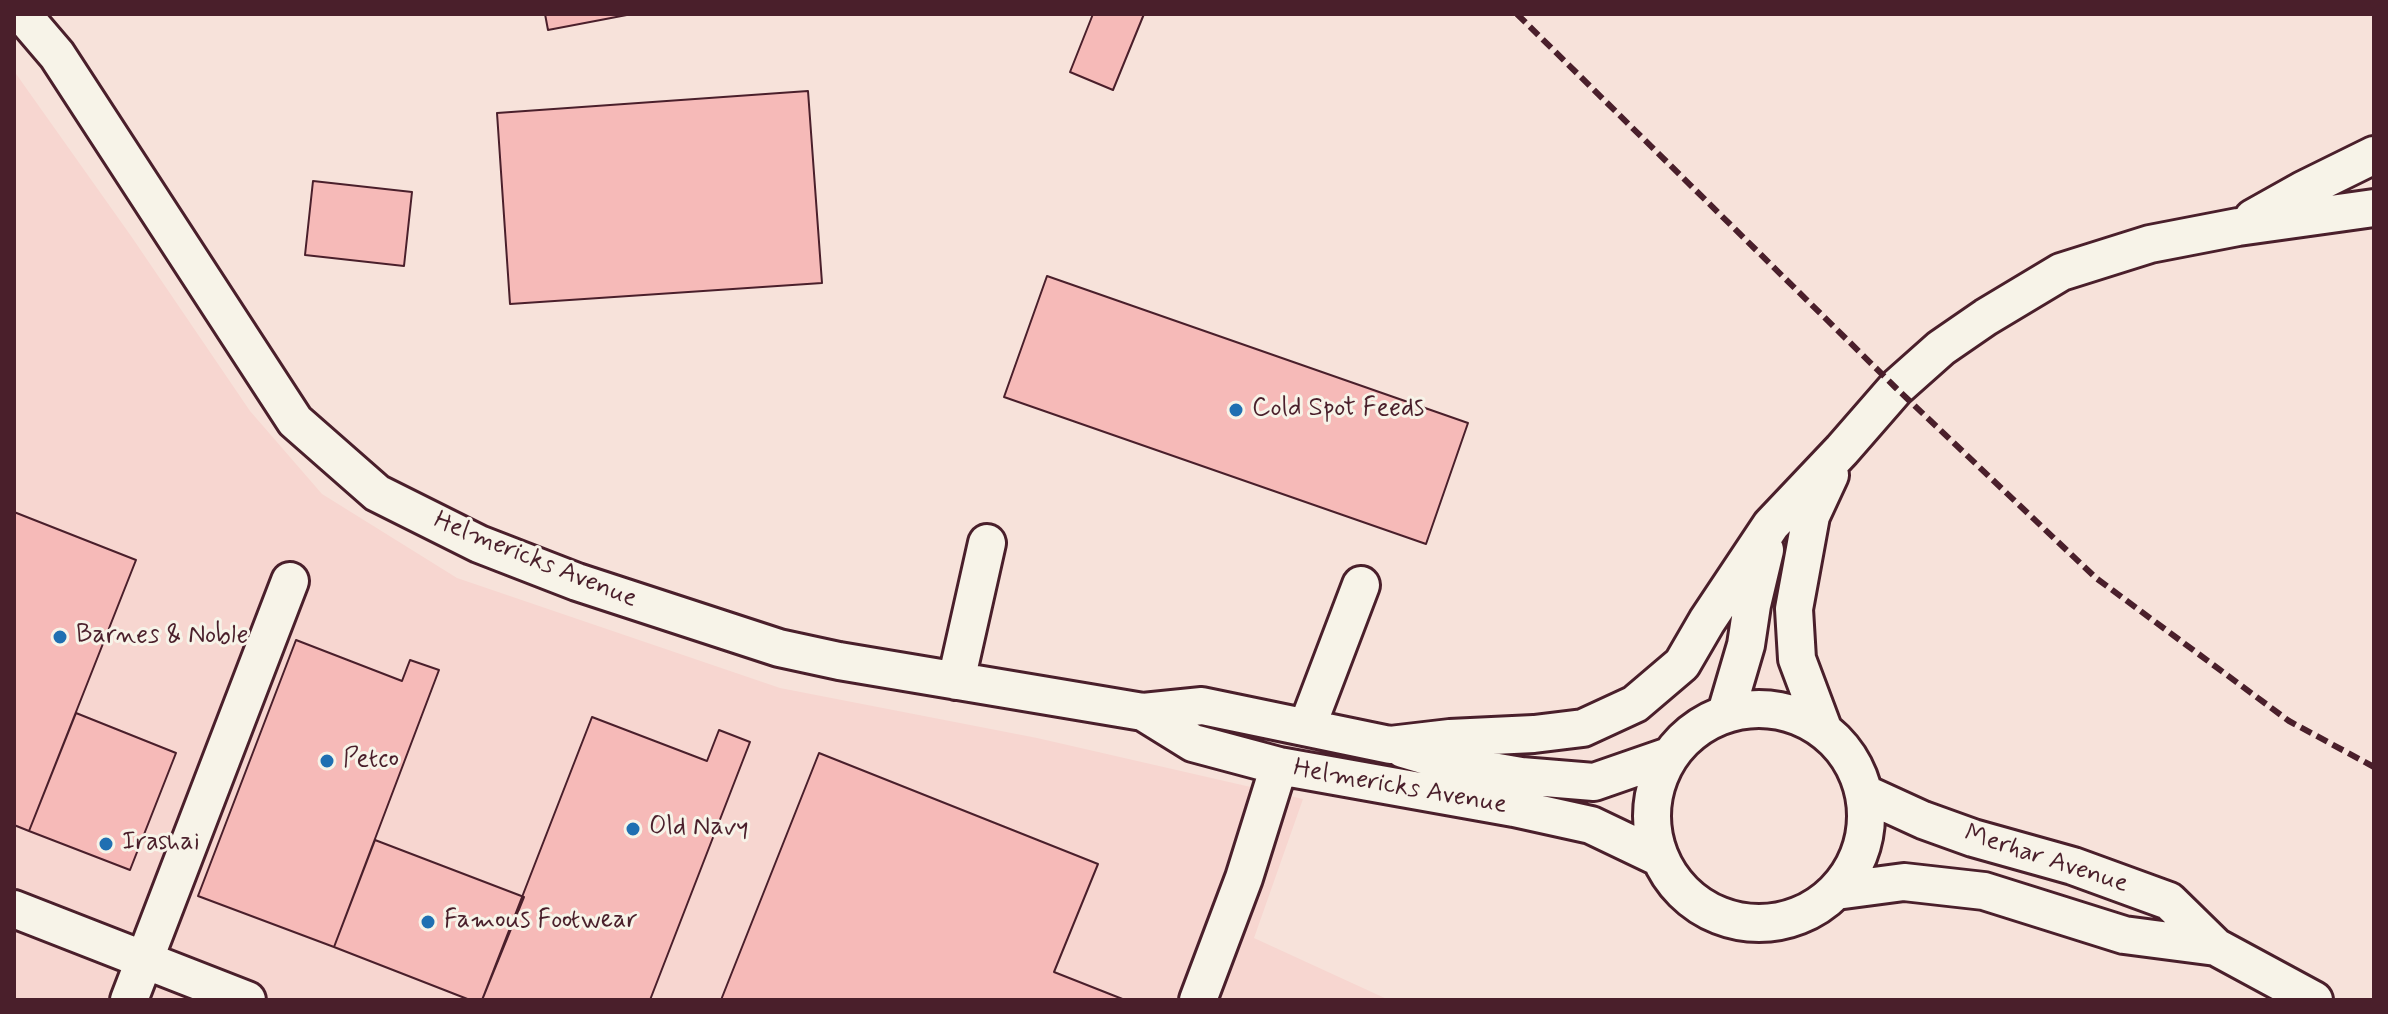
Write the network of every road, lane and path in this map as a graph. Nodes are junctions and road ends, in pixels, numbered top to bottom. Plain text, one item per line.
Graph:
1 (22, 14) edge
2 (2374, 155) edge
3 (2374, 180) edge
4 (2374, 208) edge
5 (2238, 227) junction
6 (1842, 450) junction
7 (1771, 525) junction
8 (987, 543) dead end
9 (290, 581) dead end
10 (1361, 585) dead end
11 (956, 681) junction
12 (1143, 712) junction
13 (1726, 713) junction
14 (1307, 727) junction
15 (1824, 731) junction
16 (1390, 745) junction
17 (1669, 756) junction
18 (1279, 766) junction
19 (1864, 793) junction
20 (1660, 858) junction
21 (1836, 891) junction
22 (14, 909) edge
23 (2216, 947) junction
24 (145, 960) junction
25 (129, 1000) edge
26 (247, 1000) edge
27 (1198, 1000) edge
28 (2314, 1000) edge

1 - 11 street, Helmericks Avenue
2 - 5 street
3 - 5 street, Helmericks Avenue
4 - 5 street, Helmericks Avenue
5 - 6 street, Helmericks Avenue
6 - 7 street, Helmericks Avenue
6 - 15 street, Helmericks Avenue
7 - 13 street
7 - 16 street, Helmericks Avenue
8 - 11 street
9 - 24 street
10 - 14 street
11 - 12 street, Helmericks Avenue
12 - 14 street, Helmericks Avenue
12 - 18 street, Helmericks Avenue
13 - 15 street
13 - 17 street
14 - 16 street, Helmericks Avenue
15 - 19 street
16 - 17 street, Helmericks Avenue
17 - 20 street
18 - 20 street, Helmericks Avenue
18 - 27 street
19 - 21 street
19 - 23 street, Merhar Avenue
20 - 21 street
21 - 23 street, Merhar Avenue
22 - 24 street
23 - 28 street, Merhar Avenue
24 - 25 street
24 - 26 street

